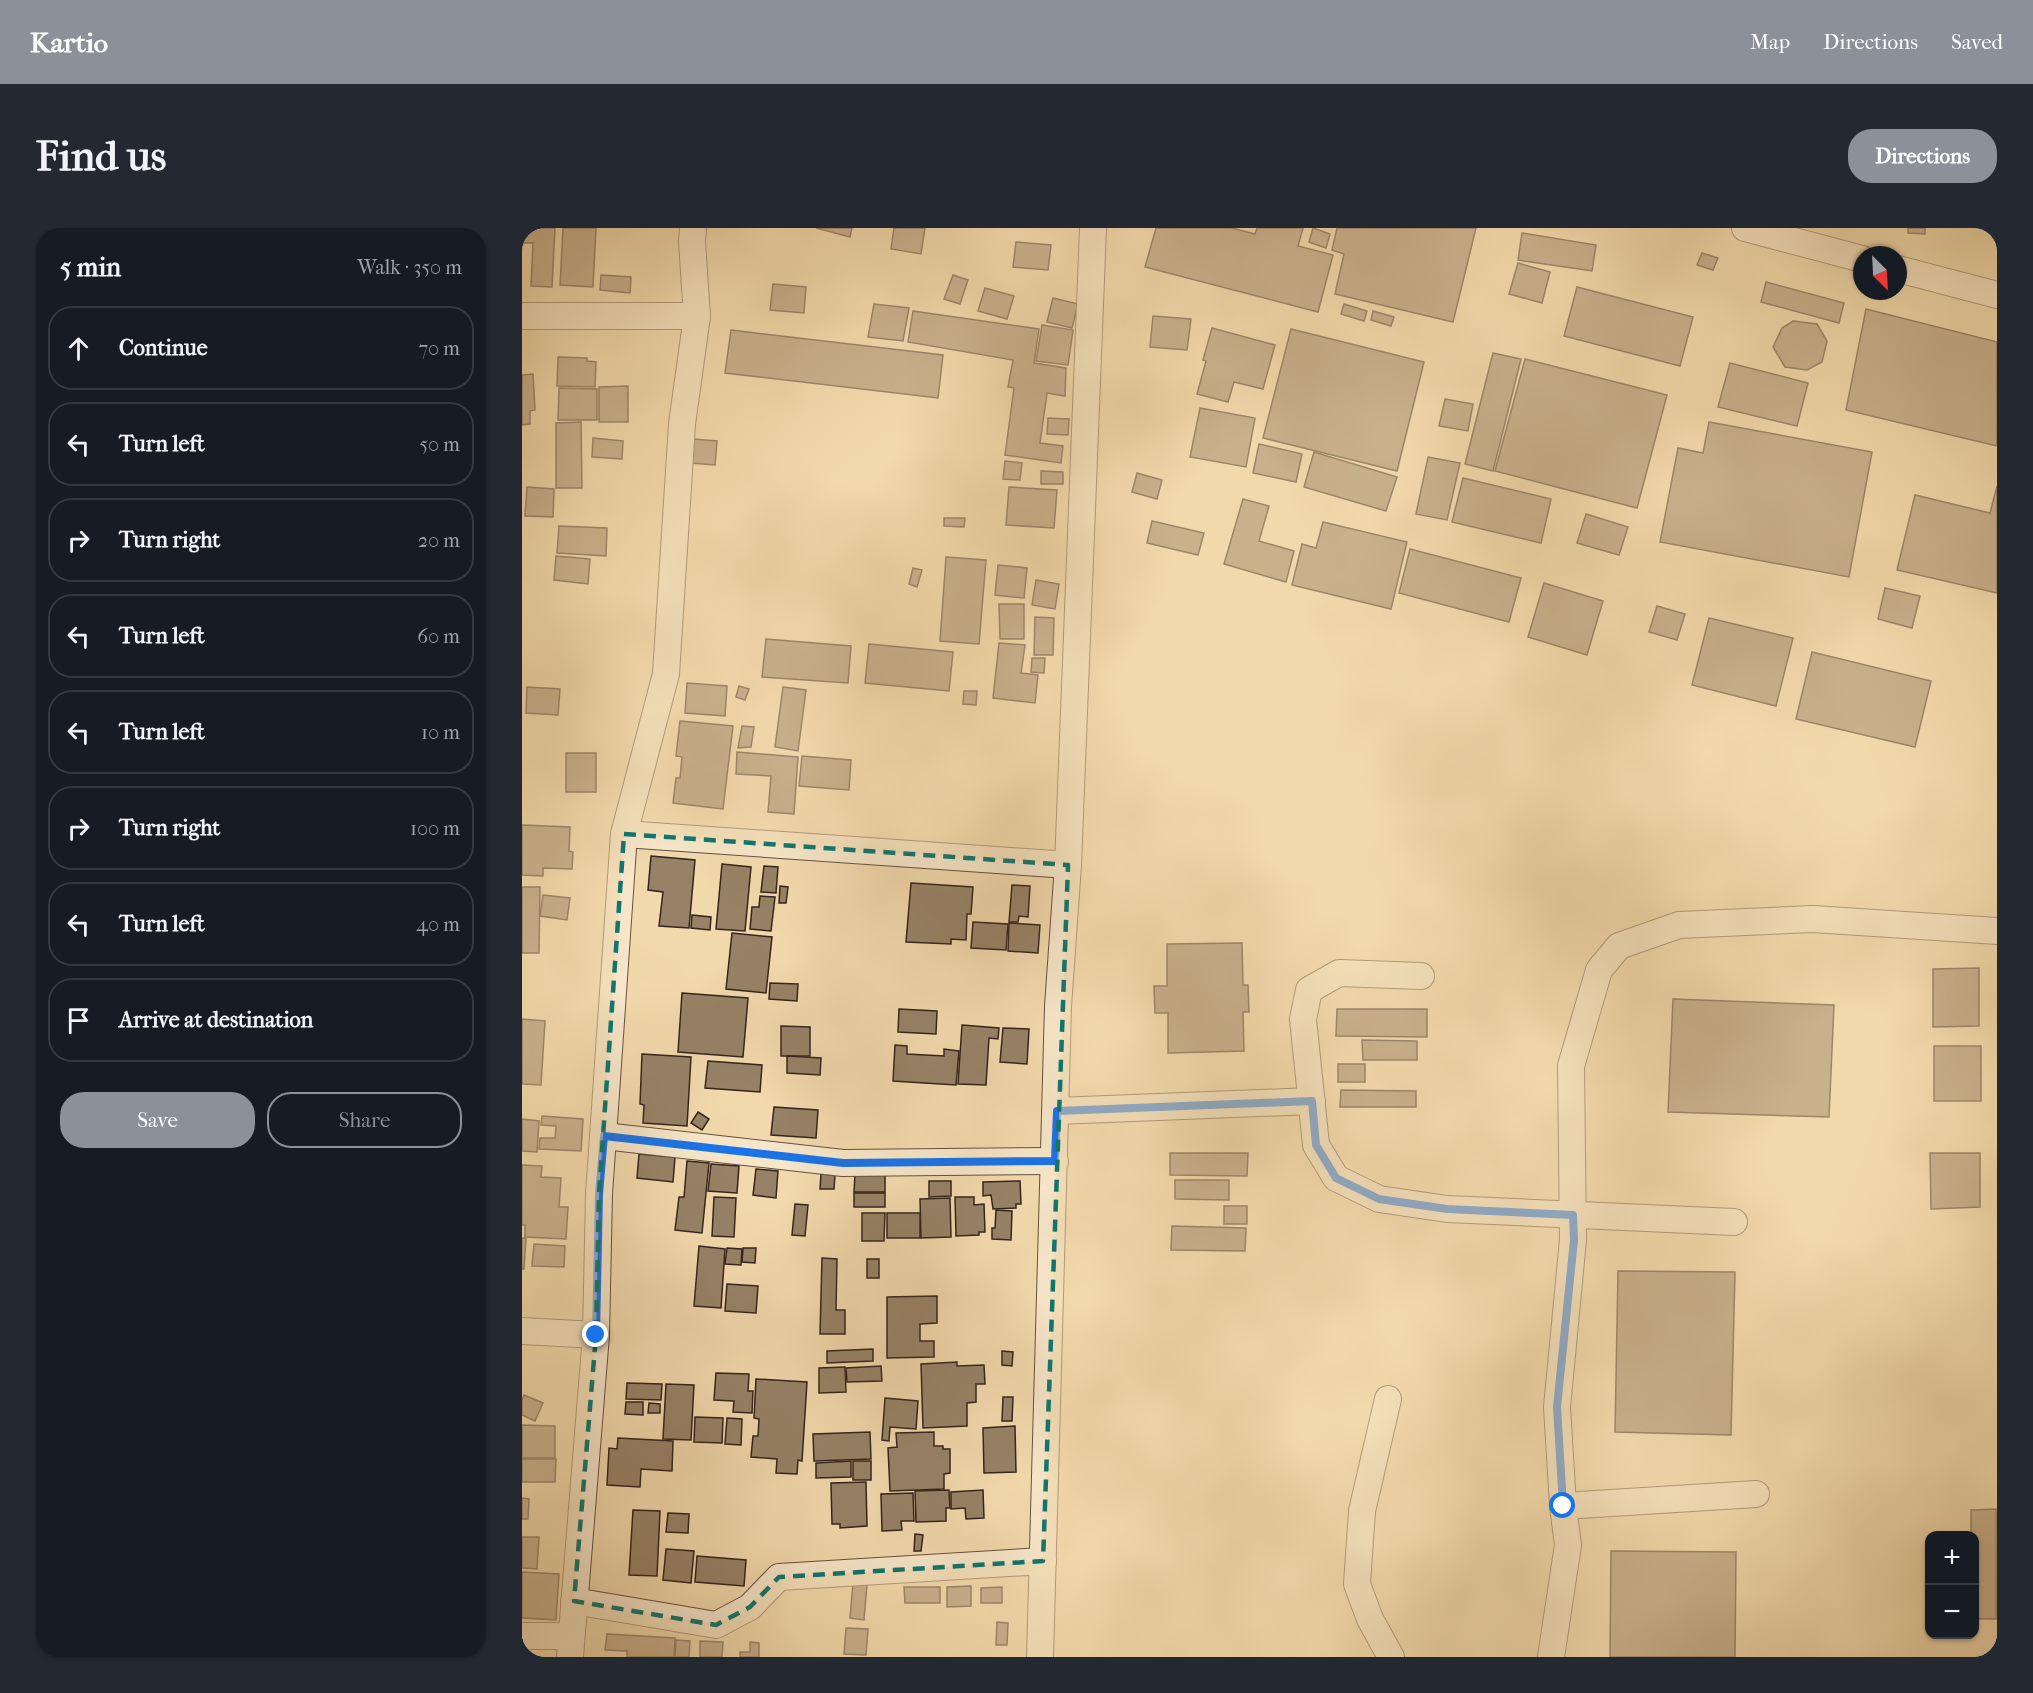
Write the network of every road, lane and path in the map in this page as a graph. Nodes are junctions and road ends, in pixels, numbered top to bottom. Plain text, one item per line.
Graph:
1 (693, 228) edge
2 (1094, 228) edge
3 (1745, 228) edge
4 (1853, 257) edge
5 (1907, 271) edge
6 (1997, 295) edge
7 (522, 316) edge
8 (697, 316) junction
9 (624, 834) junction
10 (1068, 865) junction
11 (1997, 931) edge
12 (1421, 976) dead end
13 (1312, 1101) junction
14 (1057, 1111) junction
15 (604, 1136) junction
16 (1055, 1161) junction
17 (1573, 1215) junction
18 (1734, 1222) dead end
19 (522, 1331) edge
20 (596, 1335) junction
21 (1388, 1399) dead end
22 (1756, 1494) dead end
23 (1563, 1506) junction
24 (1043, 1561) junction
25 (574, 1601) junction
26 (522, 1636) edge
27 (570, 1646) edge
28 (1040, 1657) edge
29 (1391, 1657) edge
30 (1551, 1657) edge

1 - 8 street
2 - 10 street
3 - 4 street
5 - 6 street
7 - 8 street
8 - 9 street
9 - 10 street
9 - 15 street
10 - 14 street
11 - 17 street
12 - 13 street
13 - 14 street
13 - 17 street
14 - 16 street
15 - 16 street
15 - 20 street
16 - 24 street
17 - 18 street
17 - 23 street
19 - 20 street
20 - 25 street
21 - 29 street
22 - 23 street
23 - 30 street
24 - 25 street
24 - 28 street
25 - 27 street
26 - 27 street

